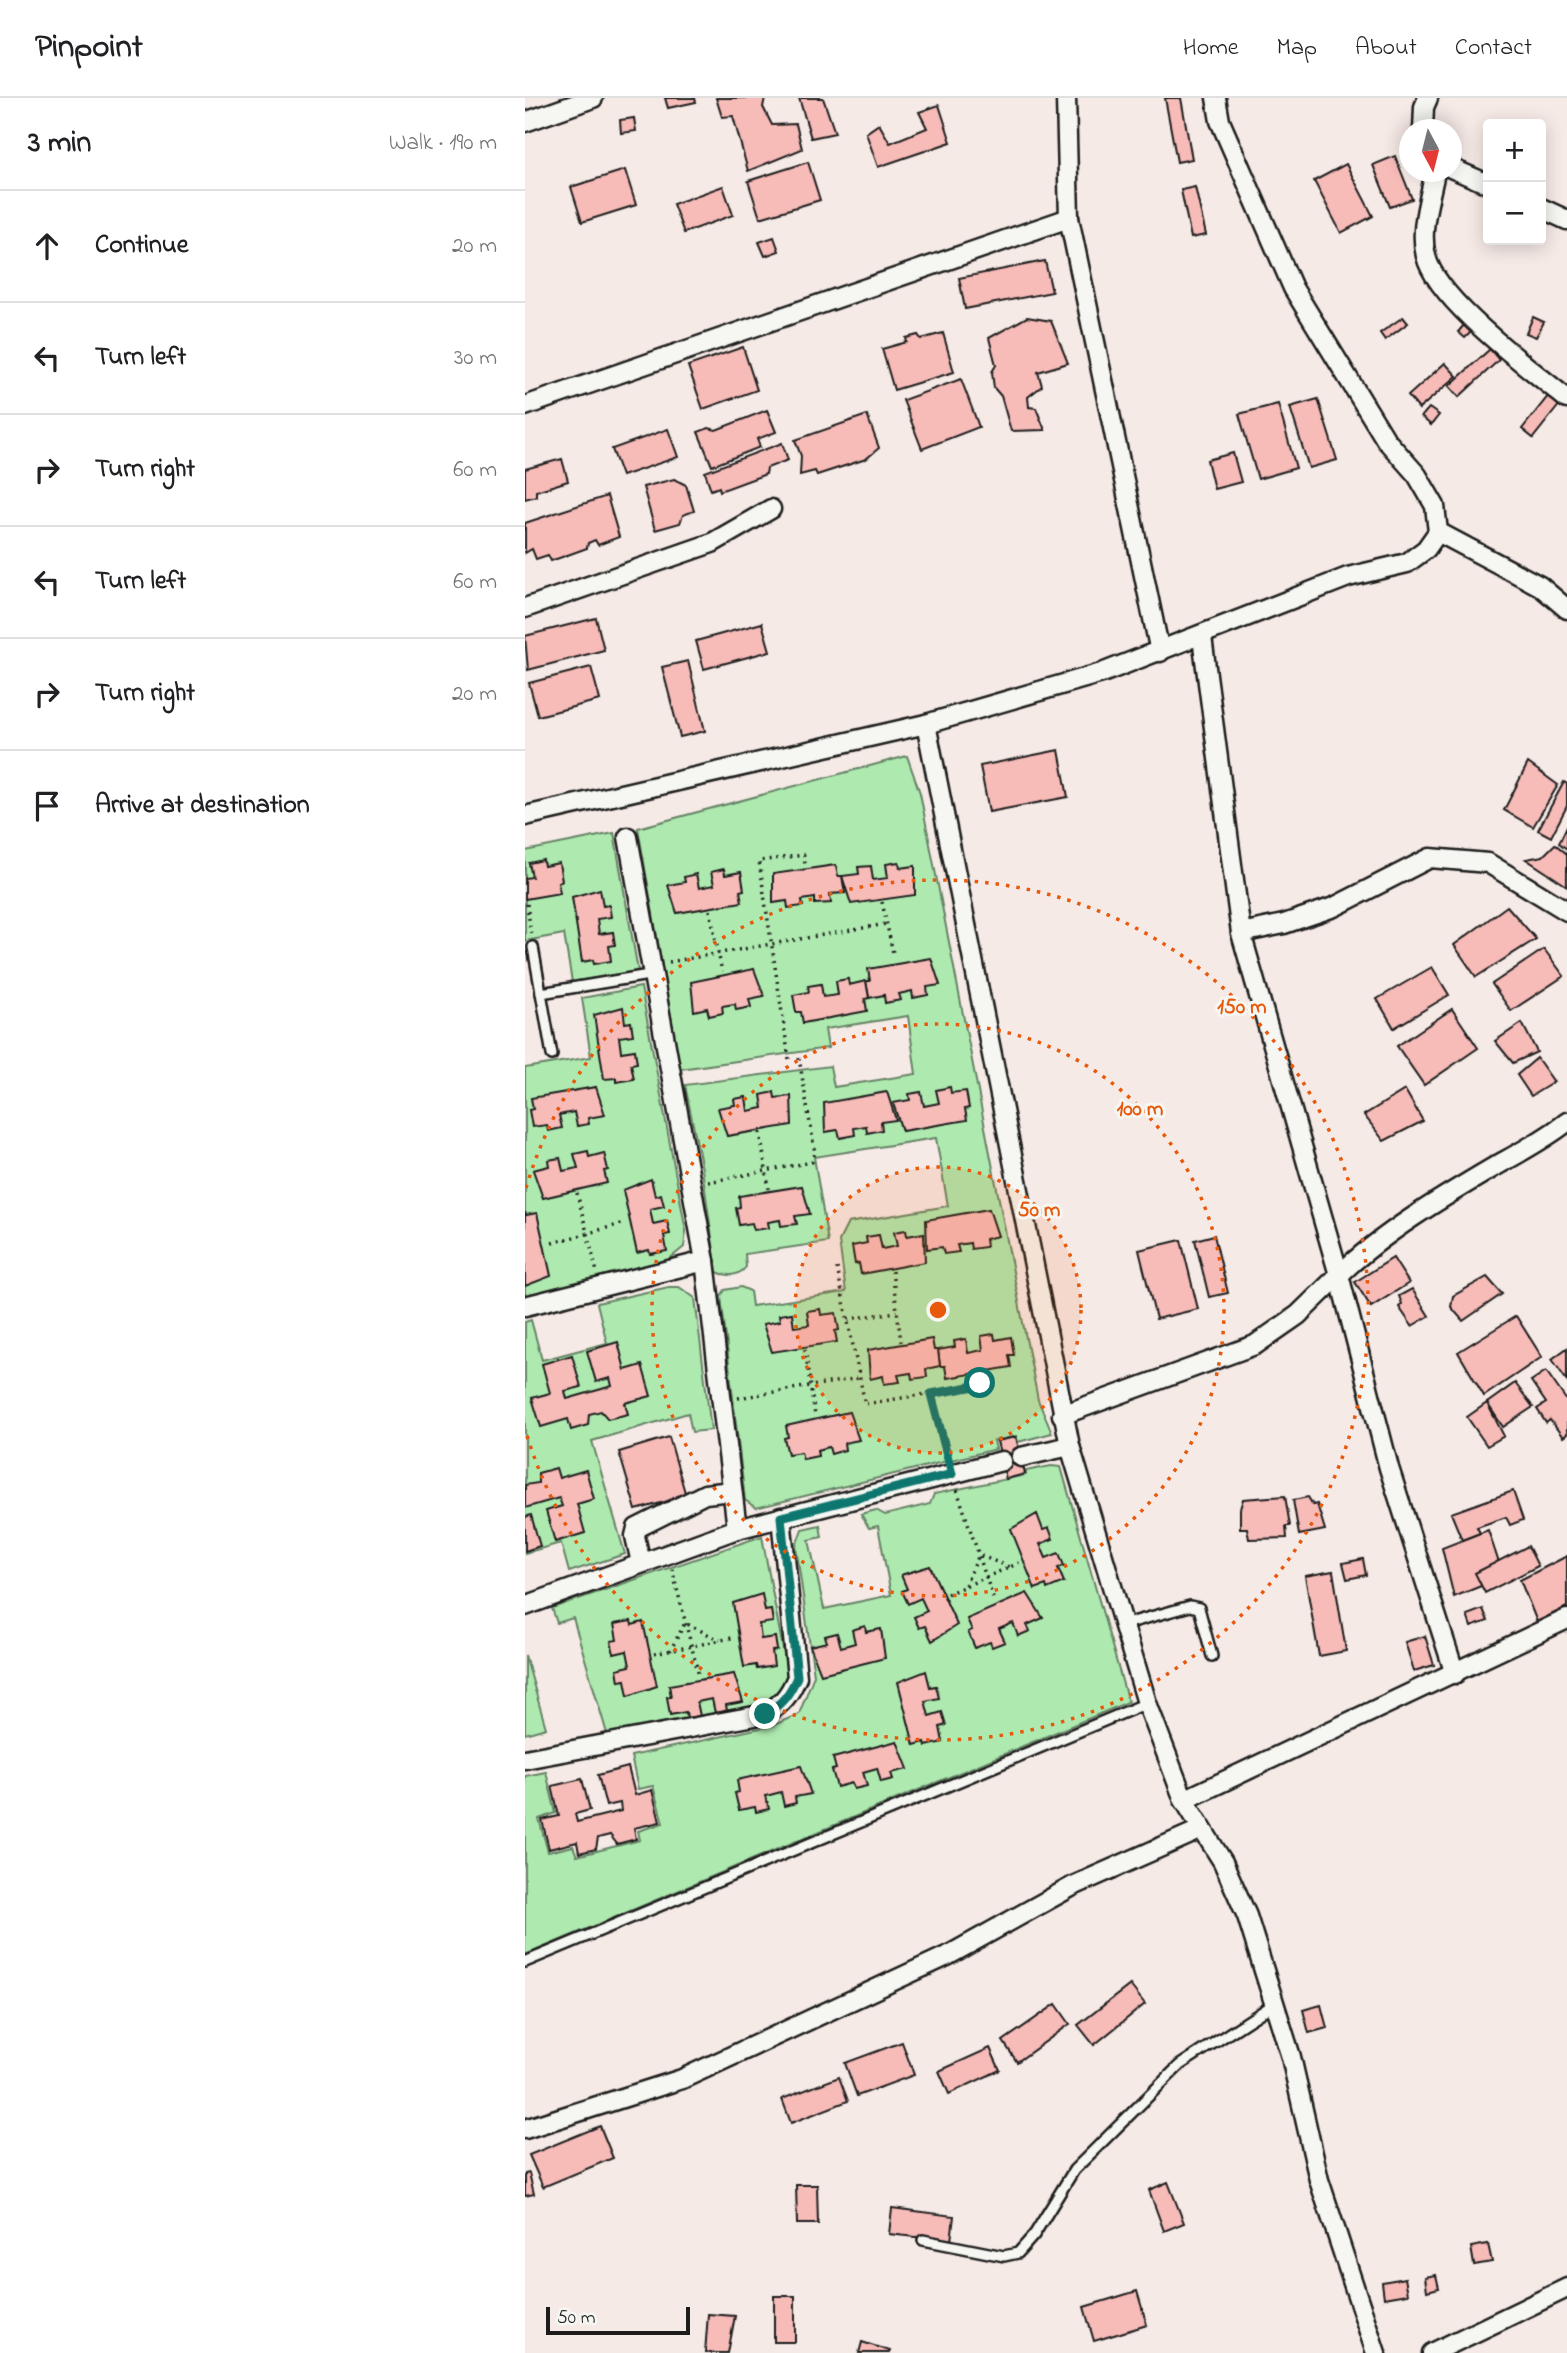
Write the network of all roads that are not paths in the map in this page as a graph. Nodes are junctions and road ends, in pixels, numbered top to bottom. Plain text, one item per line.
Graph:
1 (593, 98) edge
2 (1066, 98) edge
3 (1216, 98) edge
4 (1429, 98) edge
5 (1423, 119) edge
6 (525, 122) edge
7 (1462, 172) edge
8 (1434, 182) edge
9 (1484, 182) edge
10 (1546, 210) edge
11 (1069, 218) junction
12 (1567, 220) edge
13 (1567, 399) edge
14 (525, 406) edge
15 (771, 509) dead end
16 (1438, 532) junction
17 (525, 608) edge
18 (1567, 609) edge
19 (1202, 637) junction
20 (1160, 652) junction
21 (926, 724) junction
22 (525, 816) edge
23 (628, 837) dead end
24 (1567, 911) edge
25 (1241, 933) junction
26 (533, 947) road end
27 (654, 969) junction
28 (541, 993) junction
29 (552, 1055) dead end
30 (1567, 1122) edge
31 (705, 1261) junction
32 (1339, 1275) junction
33 (525, 1306) edge
34 (1062, 1415) junction
35 (1070, 1446) junction
36 (1021, 1457) dead end
37 (1002, 1461) dead end
38 (732, 1491) junction
39 (781, 1517) junction
40 (737, 1529) junction
41 (641, 1563) junction
42 (525, 1606) edge
43 (1567, 1619) edge
44 (1122, 1625) junction
45 (1212, 1656) dead end
46 (1455, 1674) junction
47 (1147, 1703) junction
48 (525, 1759) edge
49 (1184, 1800) junction
50 (1202, 1829) junction
51 (525, 1962) edge
52 (1276, 2003) junction
53 (525, 2129) edge
54 (923, 2240) dead end
55 (1567, 2288) edge
56 (1376, 2353) edge
57 (1432, 2353) edge

1 - 6 street
2 - 11 street
3 - 16 street
4 - 5 street
7 - 9 street
8 - 13 street
10 - 12 street
11 - 14 street
11 - 20 street
15 - 17 street
16 - 18 street
16 - 19 street
19 - 20 street
19 - 25 street
20 - 21 street
21 - 22 street
21 - 34 street
23 - 27 street
24 - 25 street
25 - 32 street
26 - 28 lane
27 - 28 lane
27 - 31 street
28 - 29 lane
30 - 32 street
31 - 33 street
31 - 38 street
32 - 34 street
32 - 46 street
34 - 35 street
35 - 36 street
35 - 44 street
37 - 39 street
38 - 40 street
38 - 41 street
39 - 40 street
39 - 48 street
40 - 41 street
41 - 42 street
43 - 46 street
44 - 45 lane
44 - 47 street
46 - 49 street
47 - 49 street
47 - 51 lane
49 - 50 street
50 - 52 street
50 - 53 street
52 - 54 lane
52 - 56 street
55 - 57 street

